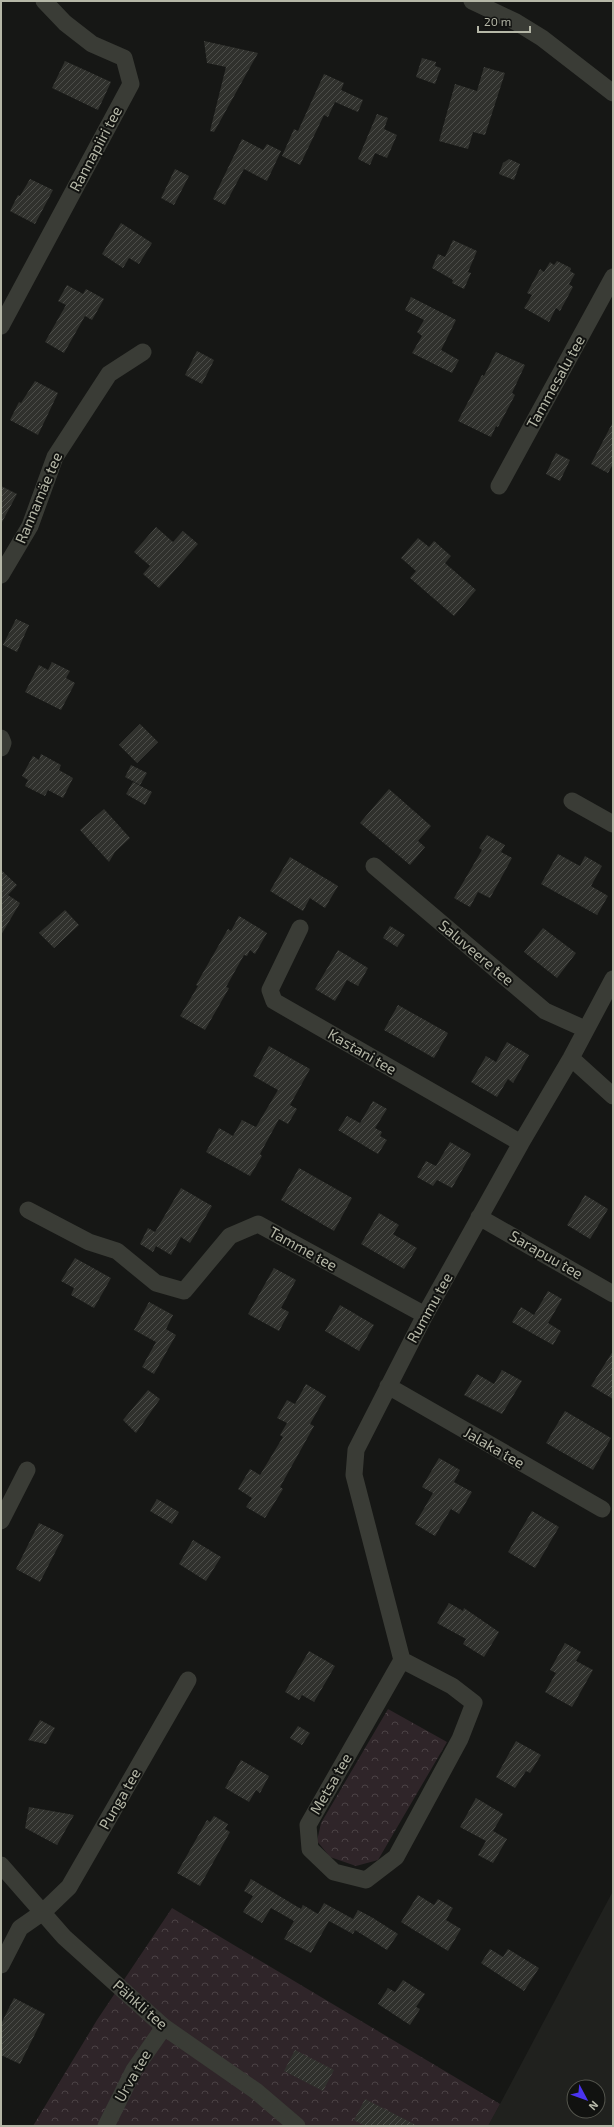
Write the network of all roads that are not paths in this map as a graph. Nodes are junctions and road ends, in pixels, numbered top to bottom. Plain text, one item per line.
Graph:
1 (44, 1) edge
2 (472, 1) edge
3 (613, 93) edge
4 (613, 278) edge
5 (1, 326) edge
6 (143, 352) dead end
7 (499, 486) dead end
8 (1, 576) edge
9 (1, 738) edge
10 (1, 748) edge
11 (572, 801) dead end
12 (613, 824) edge
13 (374, 866) dead end
14 (300, 928) dead end
15 (613, 979) edge
16 (585, 1029) junction
17 (571, 1058) junction
18 (613, 1096) edge
19 (521, 1143) junction
20 (28, 1210) dead end
21 (480, 1217) junction
22 (613, 1294) edge
23 (425, 1316) junction
24 (388, 1386) junction
25 (27, 1470) dead end
26 (602, 1509) dead end
27 (1, 1520) edge
28 (402, 1660) junction
29 (188, 1680) dead end
30 (1, 1865) edge
31 (43, 1912) junction
32 (1, 1966) edge
33 (164, 2027) junction
34 (106, 2126) edge
35 (297, 2126) edge

1 - 5 street, Rannapiiri tee
2 - 3 street
4 - 7 street, Tammesalu tee
6 - 8 street, Rannamäe tee
9 - 10 street
11 - 12 street
13 - 16 street, Saluveere tee
14 - 19 street, Kastani tee
15 - 16 street, Rummu tee
16 - 17 street, Rummu tee
17 - 18 street
17 - 19 street, Rummu tee
19 - 21 street, Rummu tee
20 - 23 street, Tamme tee
21 - 22 street, Sarapuu tee
21 - 23 street, Rummu tee
23 - 24 street, Rummu tee
24 - 26 street, Jalaka tee
24 - 28 street, Rummu tee
25 - 27 street
28 - 28 street, Metsa tee
29 - 31 street, Punga tee
30 - 31 street, Pähkli tee
31 - 32 street
31 - 33 street, Pähkli tee
33 - 34 street, Urva tee
33 - 35 street, Pähkli tee

